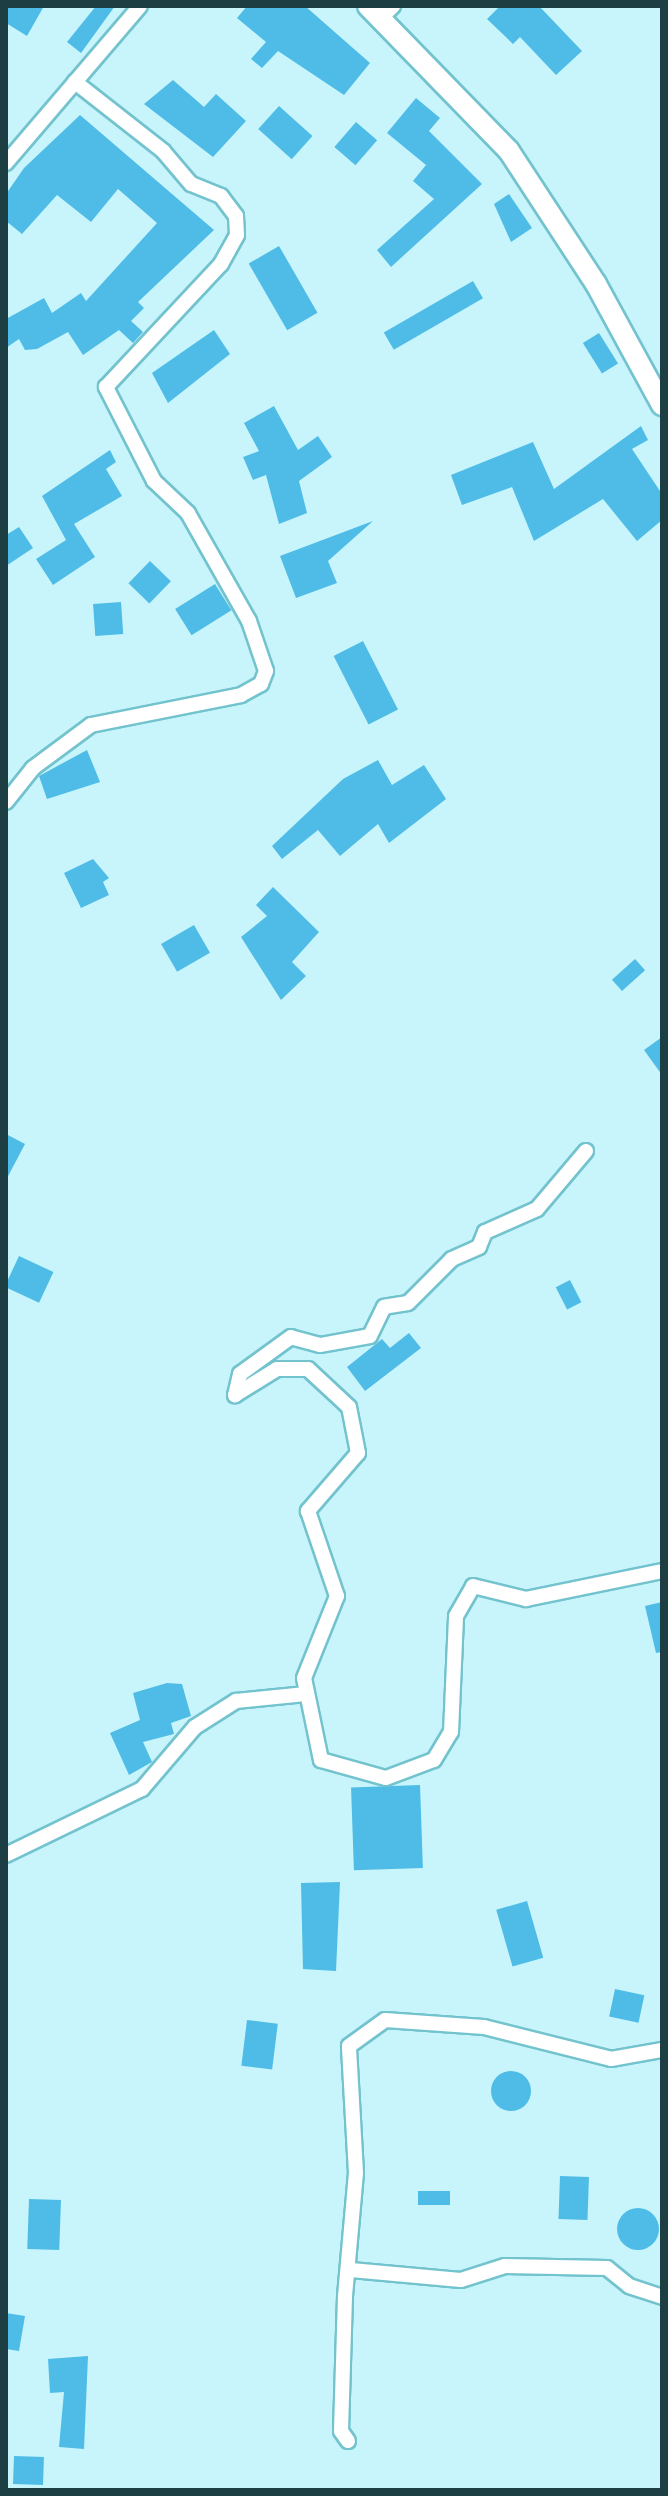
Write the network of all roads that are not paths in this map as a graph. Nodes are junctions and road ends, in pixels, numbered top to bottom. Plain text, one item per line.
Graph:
1 (140, 6) edge
2 (381, 10) edge
3 (75, 82) junction
4 (6, 163) edge
5 (662, 405) edge
6 (6, 802) edge
7 (586, 1151) dead end
8 (662, 1571) edge
9 (306, 1694) junction
10 (6, 1855) edge
11 (662, 2050) edge
12 (351, 2270) junction
13 (662, 2297) edge
14 (348, 2441) dead end

1 - 3 street
2 - 5 street
3 - 4 street
3 - 6 street
7 - 9 street
8 - 9 street
9 - 10 street
11 - 12 street
12 - 13 street
12 - 14 street

